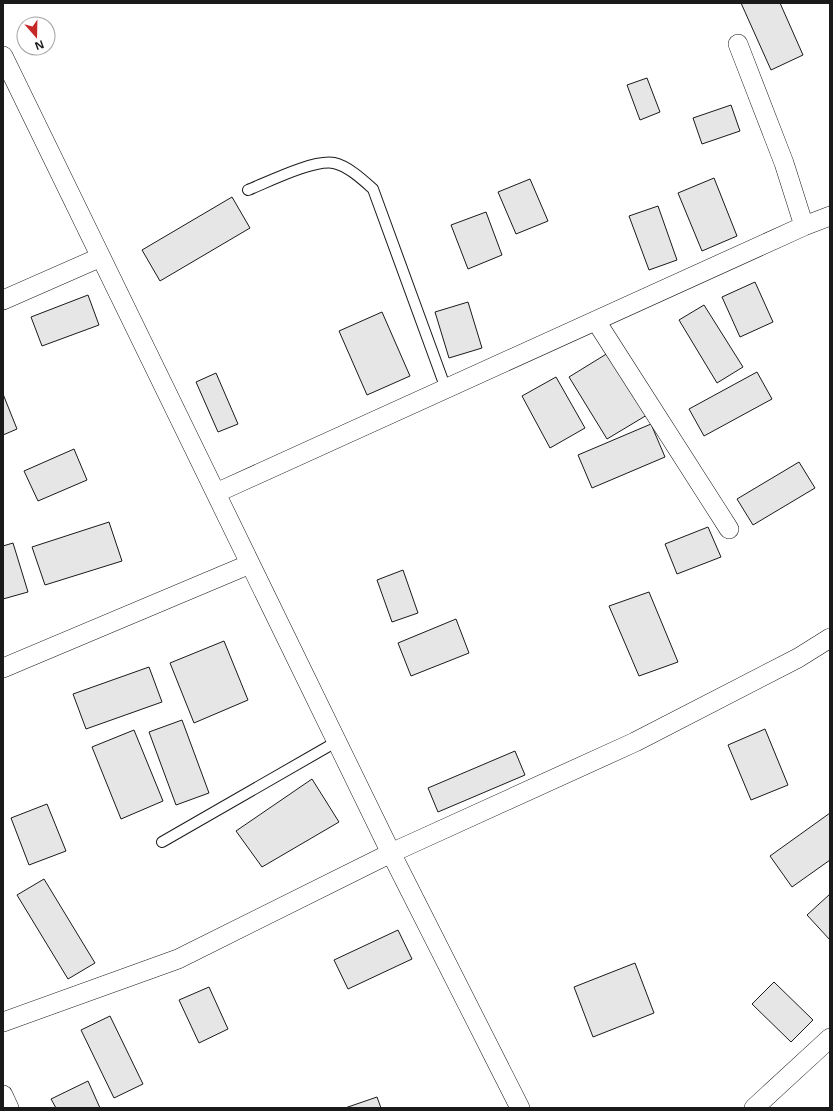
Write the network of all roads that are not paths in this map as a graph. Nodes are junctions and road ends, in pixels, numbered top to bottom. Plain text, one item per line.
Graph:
1 (738, 44) dead end
2 (3, 56) edge
3 (248, 190) dead end
4 (830, 216) edge
5 (804, 226) junction
6 (101, 257) junction
7 (3, 300) edge
8 (596, 321) junction
9 (446, 389) junction
10 (216, 494) junction
11 (729, 528) dead end
12 (250, 564) junction
13 (830, 638) edge
14 (3, 668) edge
15 (336, 742) junction
16 (162, 842) dead end
17 (391, 853) junction
18 (3, 1022) edge
19 (830, 1038) edge
20 (3, 1095) edge
21 (9, 1108) edge
22 (520, 1108) edge
23 (754, 1108) edge

1 - 5 street
2 - 6 street
3 - 9 lane
4 - 5 street
5 - 8 street
6 - 7 street
6 - 10 street
8 - 9 street
8 - 11 street
9 - 10 street
10 - 12 street
12 - 14 street
12 - 15 street
13 - 17 street
15 - 16 lane
15 - 17 street
17 - 18 street
17 - 22 street
19 - 23 street
20 - 21 street

